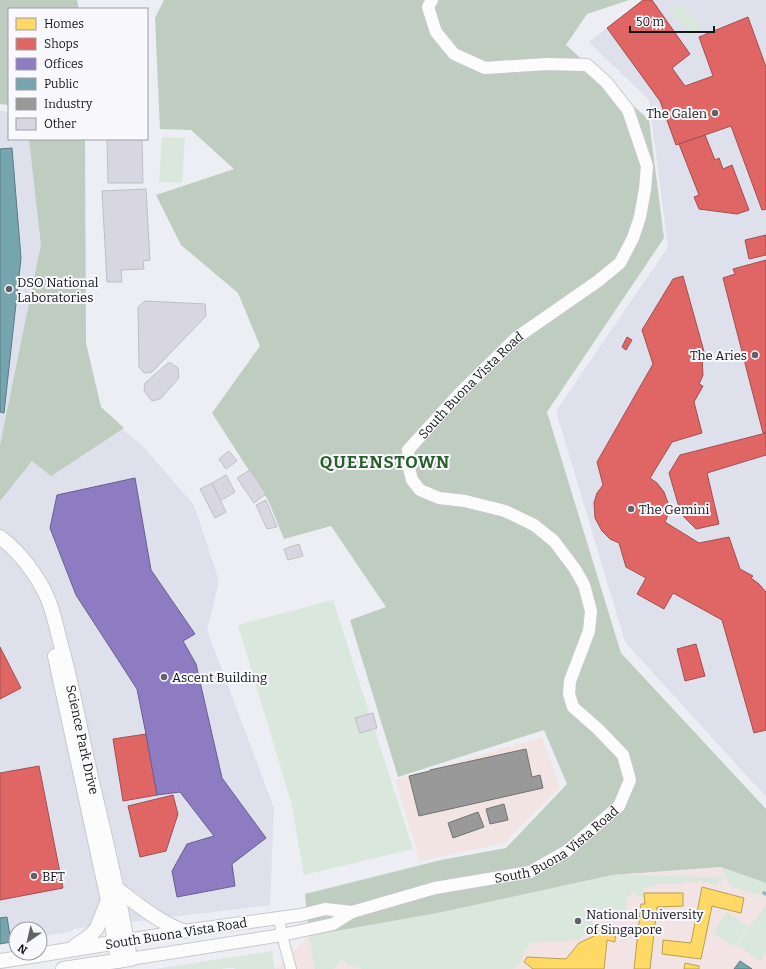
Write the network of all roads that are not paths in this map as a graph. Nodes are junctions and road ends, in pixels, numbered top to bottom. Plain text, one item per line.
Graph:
1 (432, 0) edge
2 (0, 537) edge
3 (0, 549) edge
4 (66, 681) junction
5 (117, 888) junction
6 (108, 900) junction
7 (352, 912) junction
8 (279, 917) junction
9 (183, 930) junction
10 (282, 935) junction
11 (121, 941) junction
12 (71, 948) junction
13 (124, 960) junction
14 (0, 961) edge
15 (63, 969) edge
16 (291, 969) edge

1 - 7 street, South Buona Vista Road
2 - 4 main road, Science Park Drive
3 - 4 main road, Science Park Drive
4 - 5 main road, Science Park Drive
4 - 6 main road, Science Park Drive
5 - 9 main road
5 - 11 main road, Science Park Drive
6 - 11 main road, Science Park Drive
6 - 12 main road
7 - 8 street, South Buona Vista Road
7 - 10 street, South Buona Vista Road
8 - 9 street, South Buona Vista Road
8 - 10 street
9 - 11 street, South Buona Vista Road
10 - 13 street, South Buona Vista Road
10 - 16 street
11 - 12 main road, South Buona Vista Road
11 - 13 main road, Science Park Drive
12 - 14 main road, South Buona Vista Road
13 - 15 main road, South Buona Vista Road

